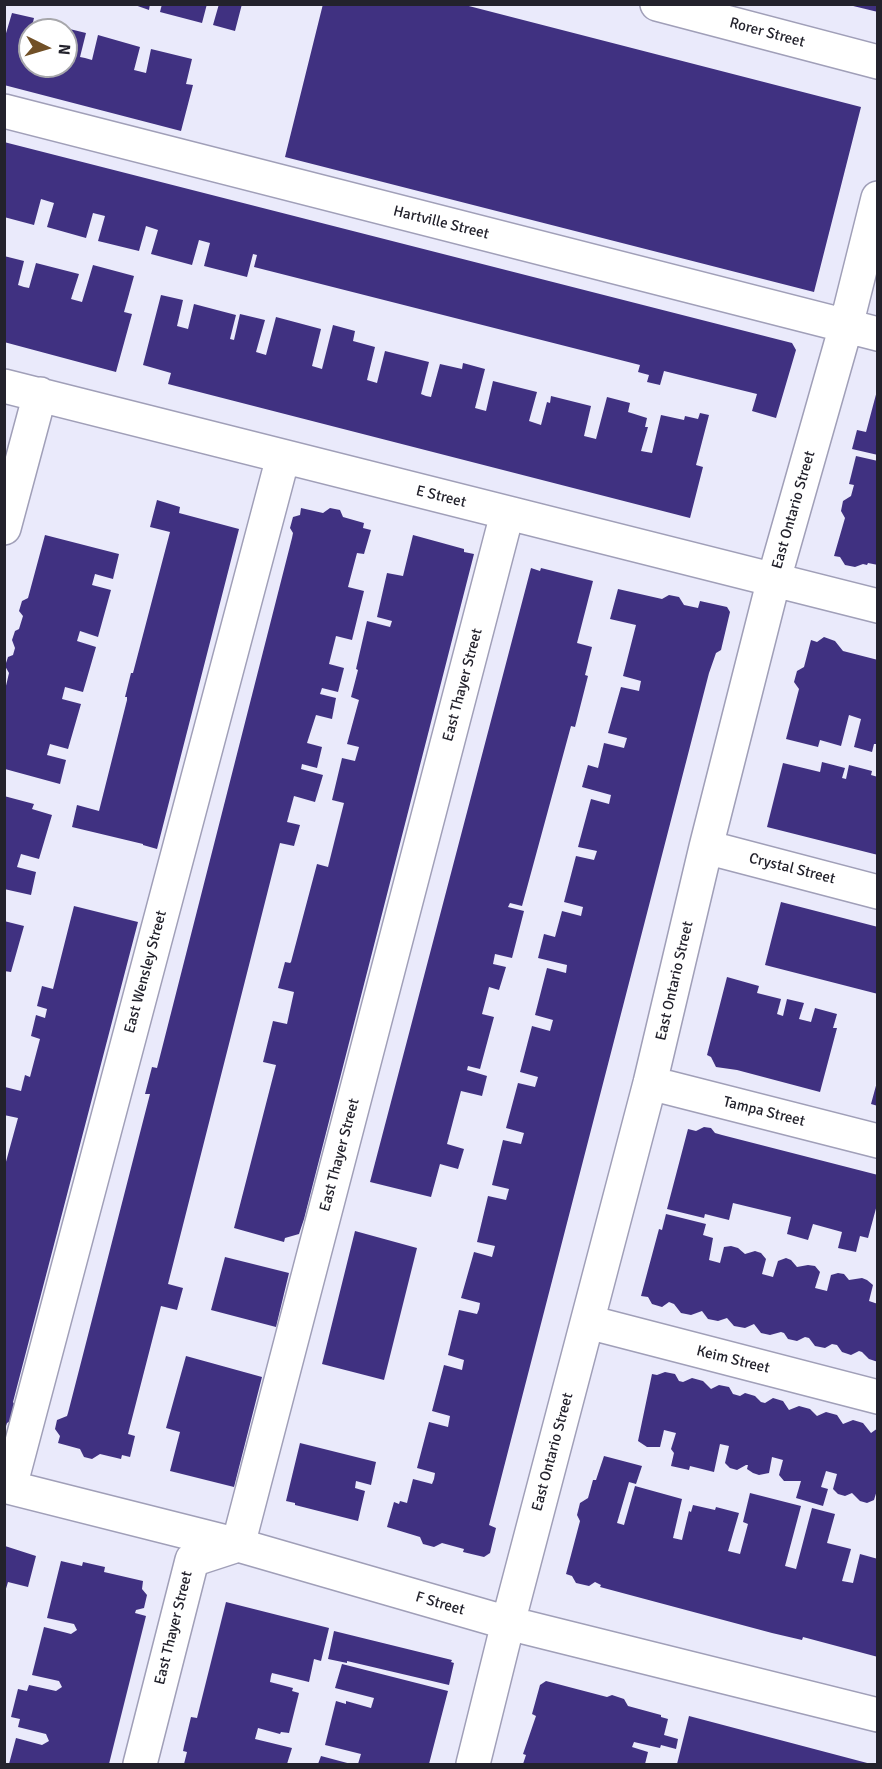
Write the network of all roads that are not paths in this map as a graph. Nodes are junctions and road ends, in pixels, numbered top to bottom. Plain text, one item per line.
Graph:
1 (657, 4) edge
2 (878, 62) edge
3 (4, 111) edge
4 (878, 198) edge
5 (846, 326) junction
6 (878, 334) edge
7 (4, 386) edge
8 (40, 394) junction
9 (283, 457) junction
10 (507, 514) junction
11 (4, 528) edge
12 (774, 579) junction
13 (878, 606) edge
14 (706, 847) junction
15 (878, 892) edge
16 (650, 1083) junction
17 (878, 1141) edge
18 (588, 1322) junction
19 (878, 1397) edge
20 (7, 1487) edge
21 (238, 1545) junction
22 (508, 1623) junction
23 (878, 1715) edge
24 (140, 1764) edge
25 (473, 1764) edge

1 - 2 street, Rorer Street
3 - 5 street, Hartville Street
4 - 5 street, East Ontario Street
5 - 6 street, Hartville Street
5 - 12 street, East Ontario Street
7 - 8 street, E Street
8 - 9 street, E Street
8 - 11 street
9 - 10 street, E Street
9 - 20 street, East Wensley Street
10 - 12 street, E Street
10 - 21 street, East Thayer Street
12 - 13 street, E Street
12 - 14 street, East Ontario Street
14 - 15 street, Crystal Street
14 - 16 street, East Ontario Street
16 - 17 street, Tampa Street
16 - 18 street, East Ontario Street
18 - 19 street, Keim Street
18 - 22 street, East Ontario Street
20 - 21 street, F Street
21 - 22 street, F Street
21 - 24 street, East Thayer Street
22 - 23 street, F Street
22 - 25 street, East Ontario Street

